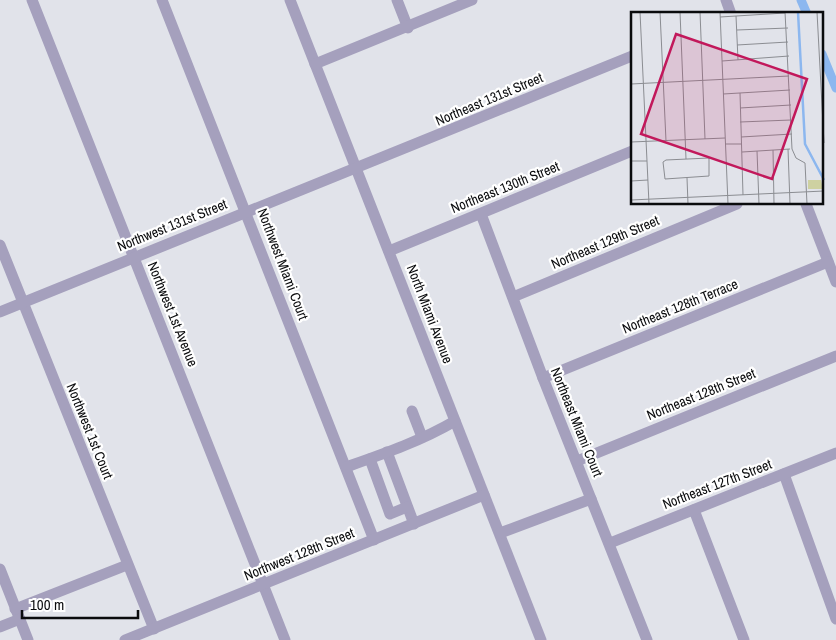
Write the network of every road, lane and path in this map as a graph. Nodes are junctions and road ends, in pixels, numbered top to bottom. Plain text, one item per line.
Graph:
1 (32, 0) edge
2 (162, 0) edge
3 (290, 0) edge
4 (397, 0) edge
5 (472, 0) edge
6 (726, 0) edge
7 (730, 12) edge
8 (408, 28) junction
9 (631, 56) edge
10 (315, 64) junction
11 (631, 151) edge
12 (356, 167) junction
13 (735, 205) edge
14 (806, 205) edge
15 (246, 212) junction
16 (481, 214) junction
17 (0, 245) edge
18 (389, 251) junction
19 (134, 257) junction
20 (828, 262) junction
21 (836, 282) edge
22 (513, 297) junction
23 (23, 303) junction
24 (0, 312) edge
25 (836, 356) edge
26 (543, 378) junction
27 (412, 411) dead end
28 (455, 421) junction
29 (422, 437) junction
30 (387, 452) junction
31 (836, 453) edge
32 (370, 459) junction
33 (577, 461) junction
34 (346, 467) junction
35 (784, 474) junction
36 (484, 495) junction
37 (591, 499) junction
38 (407, 507) junction
39 (694, 510) junction
40 (414, 524) junction
41 (500, 533) junction
42 (374, 540) junction
43 (610, 542) junction
44 (127, 565) junction
45 (0, 569) edge
46 (264, 585) junction
47 (17, 614) junction
48 (836, 619) edge
49 (0, 627) edge
50 (154, 628) junction
51 (28, 640) edge
52 (124, 640) edge
53 (285, 640) edge
54 (541, 640) edge
55 (647, 640) edge
56 (744, 640) edge

1 - 19 street, Northwest 1st Avenue
2 - 15 street, Northwest Miami Court
3 - 10 street, North Miami Avenue
4 - 8 street
5 - 8 street
6 - 7 street
8 - 10 street
9 - 12 street, Northeast 131st Street
10 - 12 street, North Miami Avenue
11 - 16 street, Northeast 130th Street
12 - 15 street, Northwest 131st Street
12 - 18 street, North Miami Avenue
13 - 22 street, Northeast 129th Street
14 - 20 street
15 - 19 street, Northwest 131st Street
15 - 34 street, Northwest Miami Court
16 - 18 street, Northeast 130th Street
16 - 22 street, Northeast Miami Court
17 - 23 street, Northwest 1st Court
18 - 28 street, North Miami Avenue
19 - 23 street, Northwest 131st Street
19 - 46 street, Northwest 1st Avenue
20 - 21 street
20 - 26 street, Northeast 128th Terrace
22 - 26 street, Northeast Miami Court
23 - 24 street, Northwest 131st Street
23 - 44 street, Northwest 1st Court
25 - 33 street, Northeast 128th Street
26 - 33 street, Northeast Miami Court
27 - 29 street
28 - 29 street
28 - 36 street, North Miami Avenue
29 - 30 street
30 - 32 street
30 - 38 street
31 - 35 street, Northeast 127th Street
32 - 34 street
32 - 38 street
33 - 37 street, Northeast Miami Court
34 - 42 street, Northwest Miami Court
35 - 39 street, Northeast 127th Street
35 - 48 street
36 - 40 street, Northwest 128th Street
36 - 41 street, North Miami Avenue
37 - 41 street
37 - 43 street, Northeast Miami Court
38 - 40 street
39 - 43 street, Northeast 127th Street
39 - 56 street
40 - 42 street, Northwest 128th Street
41 - 54 street, North Miami Avenue
42 - 46 street, Northwest 128th Street
43 - 55 street, Northeast Miami Court
44 - 47 street
44 - 50 street, Northwest 1st Court
45 - 47 street
46 - 50 street, Northwest 128th Street
46 - 53 street, Northwest 1st Avenue
47 - 49 street
47 - 51 street
50 - 52 street, Northwest 128th Street

